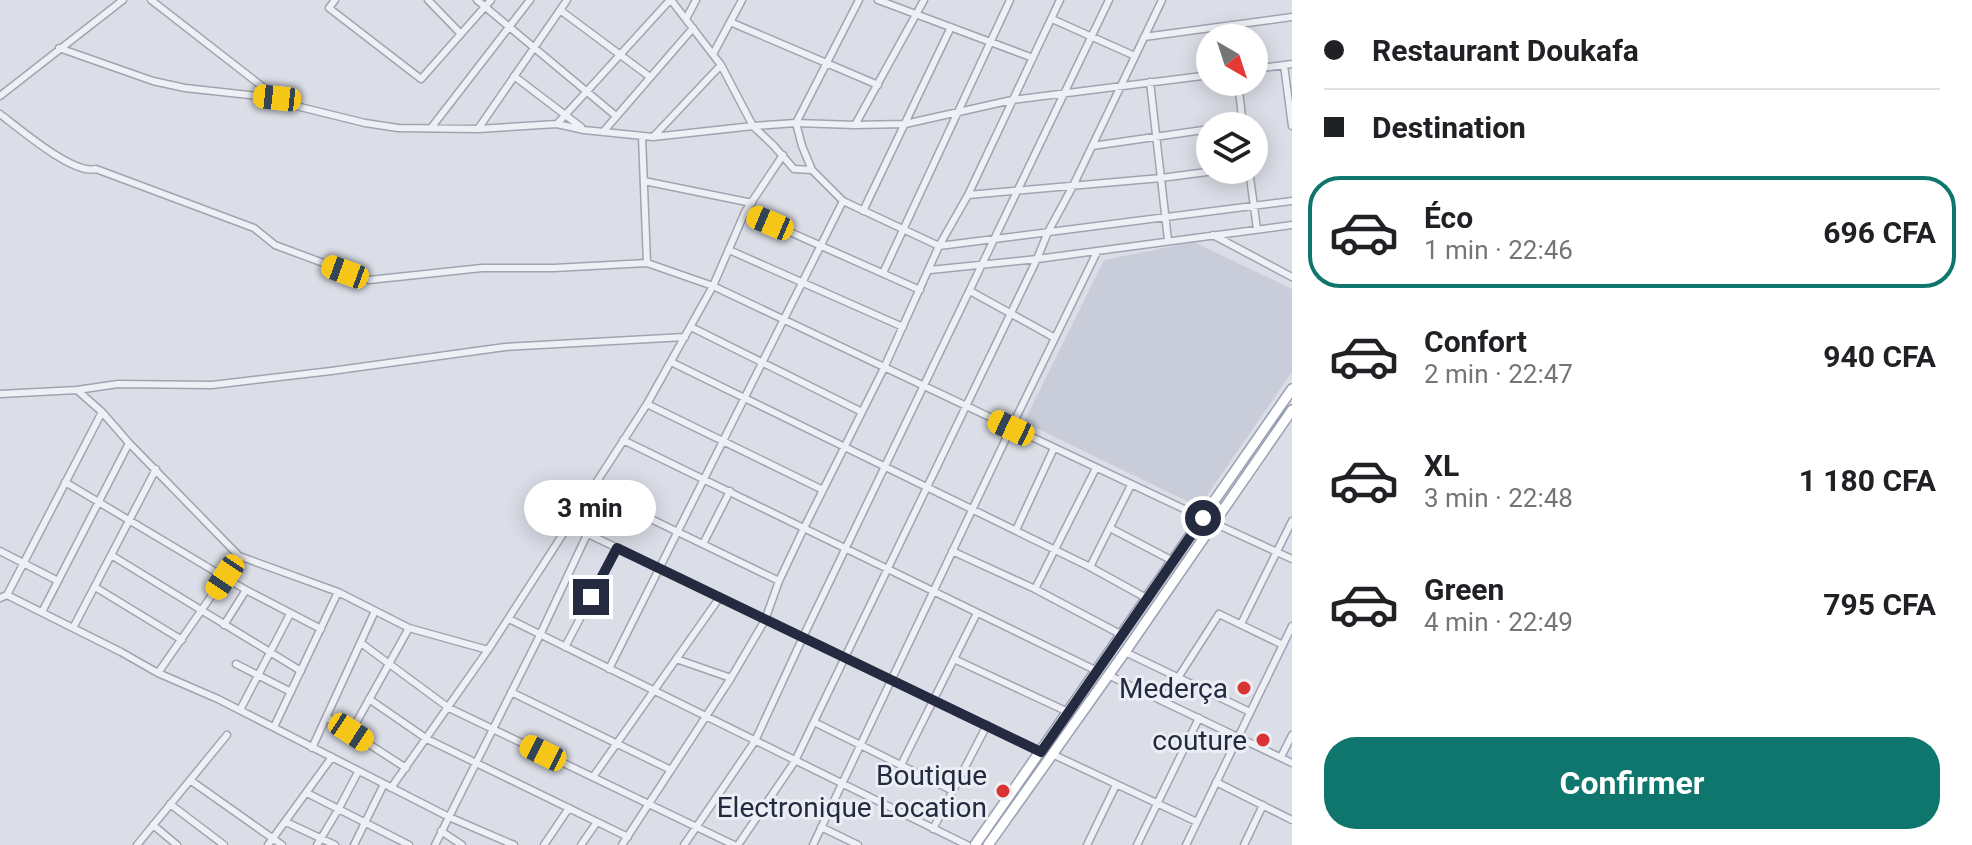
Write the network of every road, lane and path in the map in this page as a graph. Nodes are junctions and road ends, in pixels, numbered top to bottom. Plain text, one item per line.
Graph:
1 (123, 0) edge
2 (151, 0) edge
3 (335, 0) edge
4 (428, 0) edge
5 (477, 0) edge
6 (491, 0) edge
7 (530, 0) edge
8 (567, 0) edge
9 (670, 0) edge
10 (696, 0) edge
11 (742, 0) edge
12 (859, 0) edge
13 (878, 0) edge
14 (924, 0) edge
15 (1010, 0) edge
16 (1060, 0) edge
17 (1109, 0) edge
18 (1162, 0) edge
19 (484, 7) junction
20 (560, 10) junction
21 (916, 14) junction
22 (1292, 17) edge
23 (686, 19) junction
24 (1052, 19) junction
25 (730, 22) junction
26 (1239, 24) edge
27 (509, 27) junction
28 (951, 27) junction
29 (693, 28) junction
30 (1196, 30) edge
31 (461, 34) junction
32 (1092, 37) junction
33 (1144, 37) junction
34 (991, 42) junction
35 (59, 48) junction
36 (534, 48) junction
37 (713, 54) junction
38 (620, 55) junction
39 (1135, 56) junction
40 (1033, 58) junction
41 (825, 62) junction
42 (1288, 64) edge
43 (721, 65) junction
44 (1268, 67) edge
45 (514, 76) junction
46 (650, 77) junction
47 (1196, 77) edge
48 (1150, 82) junction
49 (878, 85) junction
50 (1120, 88) junction
51 (587, 92) junction
52 (1064, 95) junction
53 (0, 96) edge
54 (277, 98) junction
55 (1012, 100) junction
56 (958, 113) junction
57 (0, 114) edge
58 (565, 115) junction
59 (616, 116) junction
60 (796, 123) junction
61 (1292, 123) edge
62 (557, 124) junction
63 (905, 124) junction
64 (855, 125) junction
65 (753, 126) junction
66 (431, 128) junction
67 (478, 129) junction
68 (584, 130) junction
69 (1196, 131) edge
70 (603, 132) junction
71 (642, 136) junction
72 (653, 137) junction
73 (1156, 137) junction
74 (1092, 146) junction
75 (783, 155) junction
76 (812, 170) junction
77 (1196, 173) edge
78 (1161, 178) junction
79 (644, 181) junction
80 (1251, 184) edge
81 (1073, 186) junction
82 (1017, 190) junction
83 (968, 195) junction
84 (843, 201) junction
85 (1292, 201) edge
86 (752, 203) junction
87 (1254, 206) junction
88 (863, 211) junction
89 (745, 212) junction
90 (1165, 218) junction
91 (1292, 225) edge
92 (1257, 229) junction
93 (903, 230) junction
94 (1048, 232) junction
95 (1213, 235) junction
96 (994, 239) junction
97 (1168, 240) junction
98 (821, 245) junction
99 (939, 246) junction
100 (729, 250) junction
101 (1097, 252) junction
102 (1037, 259) junction
103 (647, 263) junction
104 (983, 264) junction
105 (930, 270) junction
106 (883, 273) junction
107 (1292, 277) edge
108 (802, 283) junction
109 (713, 286) junction
110 (920, 290) junction
111 (970, 291) junction
112 (1011, 314) junction
113 (783, 320) junction
114 (691, 327) junction
115 (903, 327) junction
116 (685, 337) junction
117 (1055, 338) junction
118 (671, 362) junction
119 (762, 363) junction
120 (884, 368) junction
121 (923, 387) junction
122 (1292, 389) edge
123 (77, 390) junction
124 (0, 394) edge
125 (744, 398) junction
126 (647, 404) junction
127 (966, 407) junction
128 (1292, 410) edge
129 (102, 412) junction
130 (862, 412) junction
131 (1288, 422) edge
132 (1011, 428) junction
133 (623, 440) junction
134 (722, 442) junction
135 (129, 443) junction
136 (844, 446) junction
137 (1054, 448) junction
138 (885, 467) junction
139 (1096, 468) junction
140 (156, 469) junction
141 (704, 478) junction
142 (65, 482) junction
143 (1131, 485) junction
144 (928, 487) junction
145 (591, 490) junction
146 (823, 490) junction
147 (730, 491) junction
148 (605, 496) junction
149 (99, 502) junction
150 (972, 509) junction
151 (1203, 518) junction
152 (129, 520) junction
153 (1292, 521) edge
154 (1214, 523) junction
155 (804, 528) junction
156 (1110, 528) junction
157 (1016, 530) junction
158 (677, 532) junction
159 (586, 533) junction
160 (703, 544) junction
161 (617, 548) junction
162 (845, 549) junction
163 (1055, 549) junction
164 (0, 551) edge
165 (952, 551) junction
166 (1277, 551) junction
167 (111, 555) junction
168 (239, 556) junction
169 (1292, 559) edge
170 (1173, 561) junction
171 (23, 563) junction
172 (1090, 567) junction
173 (659, 568) junction
174 (888, 569) junction
175 (225, 577) junction
176 (58, 581) junction
177 (779, 581) junction
178 (95, 587) junction
179 (1035, 589) junction
180 (246, 590) junction
181 (933, 591) junction
182 (338, 592) junction
183 (4, 597) edge
184 (720, 597) junction
185 (1148, 599) junction
186 (202, 611) junction
187 (375, 611) junction
188 (42, 612) junction
189 (977, 613) junction
190 (290, 614) junction
191 (509, 619) junction
192 (765, 620) junction
193 (1241, 624) junction
194 (224, 625) junction
195 (1292, 626) edge
196 (73, 628) junction
197 (409, 628) junction
198 (321, 629) junction
199 (540, 635) junction
200 (1122, 635) junction
201 (803, 637) junction
202 (182, 640) junction
203 (361, 643) junction
204 (1283, 645) junction
205 (565, 647) junction
206 (488, 650) junction
207 (270, 652) junction
208 (1125, 652) junction
209 (846, 657) junction
210 (676, 659) junction
211 (954, 659) junction
212 (236, 664) dead end
213 (389, 664) junction
214 (609, 669) junction
215 (301, 671) junction
216 (1097, 671) junction
217 (158, 673) junction
218 (258, 674) junction
219 (1108, 675) junction
220 (1178, 677) junction
221 (731, 678) junction
222 (891, 679) junction
223 (654, 691) junction
224 (291, 692) junction
225 (511, 692) junction
226 (369, 699) junction
227 (934, 700) junction
228 (1163, 701) junction
229 (449, 708) junction
230 (240, 710) junction
231 (1068, 712) junction
232 (1250, 712) junction
233 (327, 717) junction
234 (706, 717) junction
235 (1199, 718) junction
236 (814, 722) junction
237 (987, 725) junction
238 (274, 727) junction
239 (493, 729) junction
240 (351, 732) junction
241 (227, 735) dead end
242 (1292, 735) edge
243 (1238, 737) junction
244 (427, 739) junction
245 (755, 741) junction
246 (617, 744) junction
247 (860, 745) junction
248 (312, 748) junction
249 (1041, 752) junction
250 (1052, 754) junction
251 (332, 757) junction
252 (1281, 757) junction
253 (795, 761) junction
254 (476, 763) junction
255 (1292, 763) edge
256 (901, 765) junction
257 (406, 768) junction
258 (671, 770) junction
259 (358, 772) junction
260 (593, 777) junction
261 (190, 780) junction
262 (1216, 782) junction
263 (384, 784) junction
264 (842, 784) junction
265 (1116, 785) junction
266 (391, 788) junction
267 (953, 791) junction
268 (307, 793) junction
269 (1157, 803) junction
270 (170, 804) junction
271 (649, 804) junction
272 (1263, 805) junction
273 (569, 808) junction
274 (338, 810) junction
275 (449, 817) junction
276 (1292, 820) edge
277 (286, 822) junction
278 (597, 822) junction
279 (1197, 822) junction
280 (365, 823) junction
281 (153, 825) junction
282 (696, 827) junction
283 (821, 827) junction
284 (933, 829) junction
285 (441, 831) junction
286 (628, 837) junction
287 (270, 842) edge
288 (319, 842) edge
289 (137, 845) edge
290 (177, 845) edge
291 (224, 845) edge
292 (282, 845) edge
293 (335, 845) edge
294 (354, 845) edge
295 (409, 845) edge
296 (435, 845) edge
297 (462, 845) edge
298 (514, 845) edge
299 (544, 845) edge
300 (581, 845) edge
301 (622, 845) edge
302 (684, 845) edge
303 (736, 845) edge
304 (813, 845) edge
305 (858, 845) edge
306 (967, 845) edge
307 (975, 845) edge
308 (988, 845) edge
309 (1087, 845) edge
310 (1137, 845) edge
311 (1186, 845) edge
312 (1244, 845) edge

1 - 35 street
2 - 54 street
3 - 31 street
4 - 31 street
5 - 19 street
6 - 19 street
7 - 27 street
8 - 20 street
9 - 23 street
9 - 38 street
10 - 23 street
11 - 25 street
12 - 41 street
13 - 21 street
14 - 21 street
15 - 34 street
16 - 24 street
17 - 32 street
18 - 33 street
19 - 27 street
19 - 31 street
20 - 36 street
20 - 38 street
21 - 28 street
21 - 49 street
22 - 26 street
23 - 29 street
24 - 32 street
24 - 40 street
25 - 37 street
25 - 41 street
27 - 36 street
27 - 66 street
28 - 34 street
28 - 63 street
29 - 37 street
29 - 46 street
30 - 33 street
32 - 39 street
32 - 52 street
33 - 39 street
34 - 40 street
34 - 56 street
35 - 53 street
35 - 54 street
36 - 45 street
36 - 51 street
37 - 43 street
38 - 46 street
38 - 51 street
39 - 50 street
40 - 55 street
41 - 49 street
41 - 60 street
42 - 44 street
42 - 61 street
43 - 65 street
43 - 72 street
45 - 58 street
45 - 67 street
46 - 59 street
47 - 48 street
48 - 50 street
48 - 73 street
49 - 64 street
50 - 52 street
50 - 74 street
51 - 58 street
51 - 59 street
52 - 55 street
52 - 82 street
54 - 66 street
55 - 56 street
55 - 83 street
56 - 63 street
56 - 93 street
57 - 103 street
58 - 62 street
58 - 68 street
59 - 70 street
60 - 64 street
60 - 65 street
60 - 76 street
62 - 67 street
62 - 68 street
63 - 64 street
63 - 88 street
65 - 72 street
65 - 75 street
66 - 67 street
68 - 70 street
69 - 73 street
70 - 71 street
71 - 72 street
71 - 79 street
73 - 74 street
73 - 78 street
74 - 81 street
75 - 76 street
75 - 86 street
76 - 84 street
77 - 78 street
78 - 81 street
78 - 90 street
79 - 86 street
79 - 103 street
80 - 87 street
81 - 82 street
81 - 94 street
82 - 83 street
82 - 96 street
83 - 99 street
84 - 88 street
84 - 98 street
85 - 87 street
86 - 89 street
87 - 90 street
87 - 92 street
88 - 93 street
89 - 98 street
89 - 100 street
90 - 94 street
90 - 97 street
91 - 92 street
92 - 95 street
93 - 99 street
93 - 106 street
94 - 96 street
94 - 102 street
95 - 97 street
95 - 107 street
96 - 99 street
96 - 104 street
97 - 101 street
98 - 106 street
98 - 108 street
99 - 105 street
100 - 108 street
100 - 109 street
101 - 102 street
101 - 117 street
102 - 104 street
102 - 112 street
103 - 109 street
104 - 105 street
104 - 111 street
105 - 110 street
106 - 110 street
108 - 113 street
108 - 115 street
109 - 113 street
109 - 114 street
110 - 115 street
111 - 112 street
111 - 121 street
112 - 117 street
112 - 127 street
113 - 119 street
113 - 120 street
114 - 116 street
114 - 119 street
115 - 120 street
116 - 118 street
116 - 123 street
117 - 132 street
118 - 125 street
118 - 126 street
119 - 125 street
119 - 130 street
120 - 121 street
120 - 130 street
121 - 127 street
121 - 138 street
122 - 151 main road
123 - 124 street
123 - 129 street
125 - 134 street
125 - 136 street
126 - 133 street
126 - 134 street
127 - 132 street
127 - 144 street
128 - 131 main road
129 - 135 street
129 - 142 street
130 - 136 street
131 - 154 main road
132 - 137 street
132 - 150 street
133 - 141 street
133 - 145 street
134 - 141 street
134 - 146 street
135 - 140 street
135 - 149 street
136 - 138 street
136 - 146 street
137 - 139 street
137 - 157 street
138 - 144 street
138 - 162 street
139 - 143 street
139 - 163 street
140 - 152 street
140 - 168 street
141 - 147 street
141 - 158 street
142 - 149 street
142 - 171 street
143 - 151 street
143 - 156 street
144 - 150 street
144 - 174 street
145 - 148 street
145 - 191 street
146 - 155 street
147 - 155 street
147 - 160 street
148 - 158 street
148 - 159 street
149 - 152 street
149 - 176 street
150 - 157 street
150 - 165 street
151 - 154 street
151 - 170 main road
152 - 167 street
152 - 175 street
153 - 166 street
154 - 166 street
154 - 208 main road
155 - 162 street
155 - 177 street
156 - 170 street
156 - 172 street
157 - 163 street
158 - 160 street
158 - 173 street
159 - 161 street
159 - 199 street
160 - 177 street
161 - 173 street
161 - 205 street
162 - 174 street
162 - 201 street
163 - 172 street
163 - 179 street
164 - 171 street
165 - 179 street
165 - 181 street
166 - 169 street
166 - 193 street
167 - 178 street
167 - 186 street
168 - 175 street
168 - 182 street
170 - 185 main road
171 - 176 street
171 - 183 street
172 - 185 street
173 - 184 street
173 - 214 street
174 - 181 street
174 - 209 street
175 - 180 street
175 - 186 street
176 - 188 street
177 - 192 street
178 - 196 street
178 - 202 street
179 - 200 street
180 - 190 street
180 - 194 street
181 - 189 street
181 - 222 street
182 - 187 street
182 - 198 street
183 - 188 street
184 - 192 street
184 - 210 street
185 - 200 main road
186 - 194 street
186 - 202 street
187 - 197 street
187 - 203 street
188 - 196 street
189 - 211 street
189 - 216 street
190 - 198 street
190 - 207 street
191 - 199 street
191 - 206 street
192 - 201 street
192 - 221 street
193 - 204 street
193 - 220 street
194 - 207 street
195 - 204 street
196 - 217 street
197 - 206 street
197 - 213 street
198 - 215 street
199 - 205 street
199 - 225 street
200 - 216 main road
201 - 209 street
201 - 245 street
202 - 217 street
203 - 213 street
203 - 233 street
204 - 232 street
205 - 214 street
206 - 229 street
207 - 215 street
207 - 218 street
208 - 219 main road
208 - 220 street
209 - 222 street
209 - 236 street
210 - 221 street
210 - 223 street
211 - 227 street
211 - 231 street
212 - 218 street
213 - 226 street
213 - 229 street
214 - 223 street
215 - 224 street
216 - 231 main road
217 - 230 street
218 - 224 street
218 - 230 street
219 - 228 street
219 - 250 main road
220 - 228 street
220 - 232 street
221 - 234 street
222 - 227 street
222 - 247 street
223 - 234 street
223 - 246 street
224 - 238 street
225 - 239 street
225 - 246 street
226 - 240 street
226 - 244 street
227 - 237 street
227 - 256 street
228 - 235 street
229 - 239 street
229 - 244 street
230 - 238 street
231 - 249 main road
232 - 243 street
233 - 240 street
233 - 248 street
234 - 245 street
234 - 258 street
235 - 243 street
235 - 269 street
236 - 247 street
236 - 253 street
237 - 249 street
237 - 267 street
238 - 248 street
239 - 254 street
239 - 260 street
240 - 257 street
241 - 261 street
242 - 252 street
243 - 252 street
243 - 262 street
244 - 254 street
244 - 257 street
245 - 253 street
245 - 282 street
246 - 258 street
246 - 260 street
247 - 256 street
247 - 264 street
248 - 251 street
249 - 307 main road
250 - 265 street
250 - 308 main road
251 - 259 street
251 - 268 street
252 - 255 street
253 - 264 street
253 - 303 street
254 - 273 street
254 - 275 street
256 - 267 street
257 - 266 street
258 - 271 street
259 - 263 street
259 - 274 street
260 - 271 street
261 - 270 street
261 - 287 street
262 - 272 street
262 - 279 street
263 - 266 street
263 - 280 street
264 - 283 street
264 - 284 street
265 - 269 street
265 - 309 street
266 - 275 street
267 - 284 street
268 - 274 street
268 - 277 street
269 - 279 street
269 - 310 street
270 - 281 street
270 - 291 street
271 - 282 street
271 - 286 street
272 - 276 street
272 - 312 street
273 - 278 street
273 - 299 street
274 - 280 street
274 - 288 street
275 - 285 street
275 - 298 street
277 - 287 street
277 - 288 street
278 - 286 street
278 - 300 street
279 - 311 street
280 - 294 street
280 - 295 street
281 - 289 street
281 - 290 street
282 - 302 street
282 - 303 street
283 - 304 street
283 - 305 street
284 - 306 street
285 - 296 street
285 - 297 street
286 - 301 street
287 - 292 street
288 - 293 street

